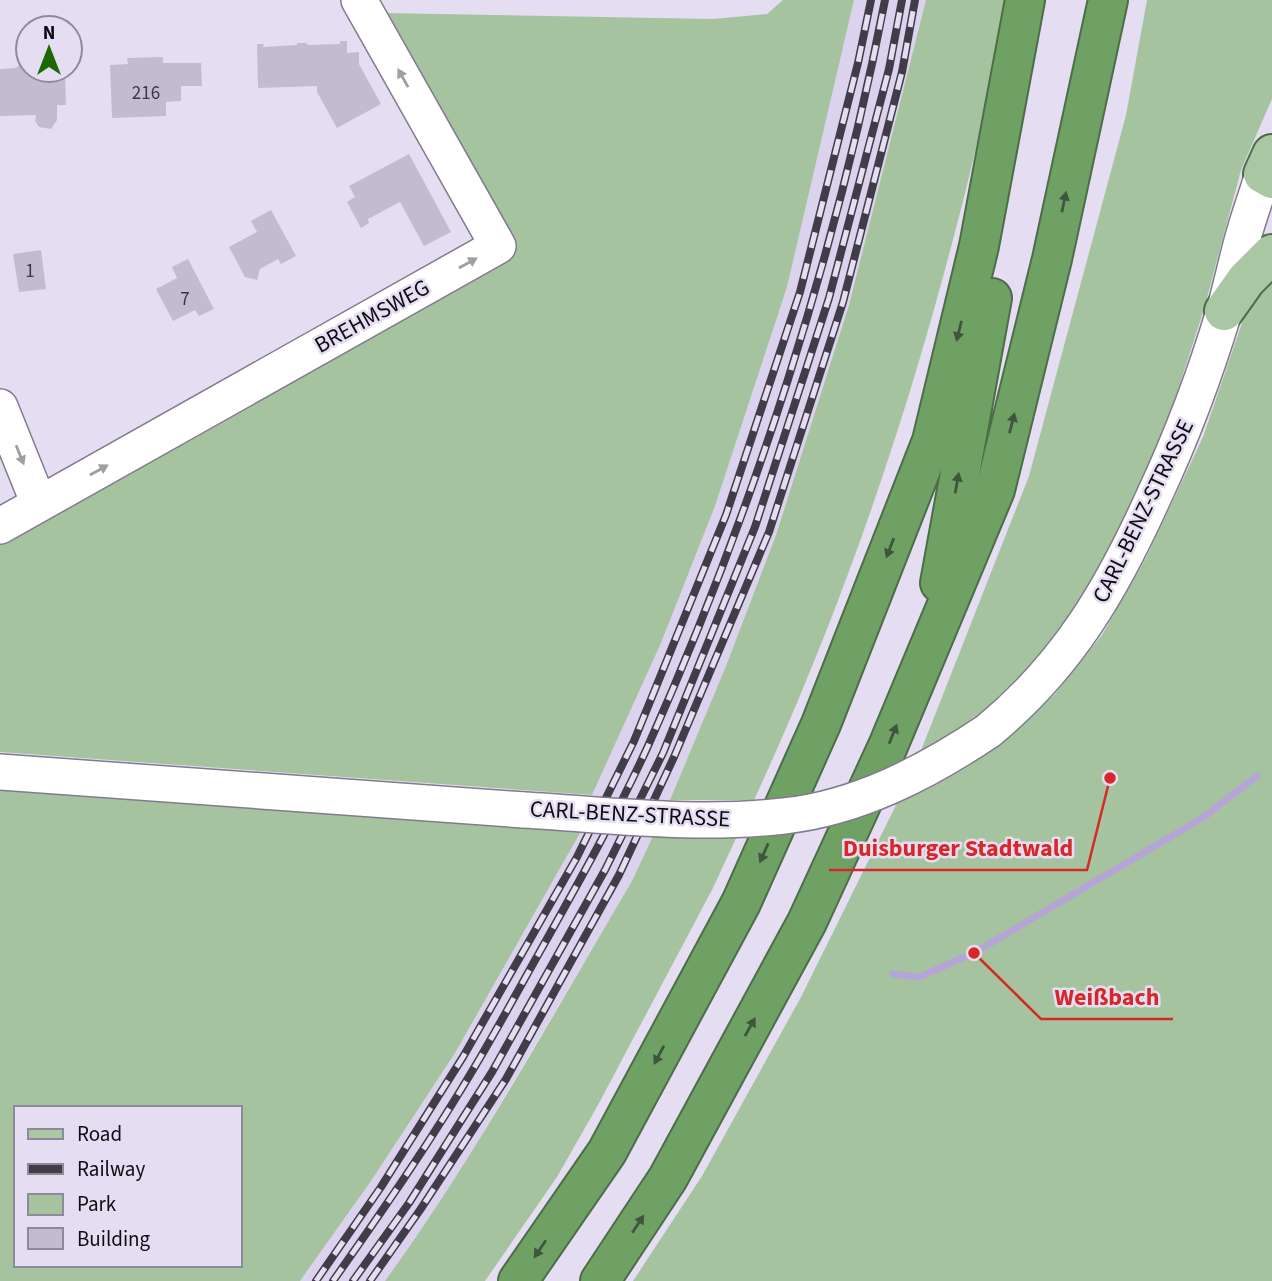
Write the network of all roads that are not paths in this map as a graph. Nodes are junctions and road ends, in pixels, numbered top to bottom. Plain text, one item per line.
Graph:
1 (359, 0) edge
2 (1025, 0) edge
3 (1052, 0) edge
4 (1108, 0) edge
5 (1269, 169) edge
6 (1272, 254) edge
7 (1224, 311) junction
8 (0, 407) edge
9 (39, 503) junction
10 (0, 526) edge
11 (929, 647) junction
12 (0, 772) edge
13 (518, 1281) edge
14 (600, 1281) edge

9 -> 1 street, BREHMSWEG
2 -> 13 highway
11 -> 3 highway
11 -> 4 highway
5 - 7 street, CARL-BENZ-STRASSE
6 - 7 main road
7 - 12 street, CARL-BENZ-STRASSE, bridge
8 -> 9 street
9 - 10 street, BREHMSWEG
14 -> 11 highway

